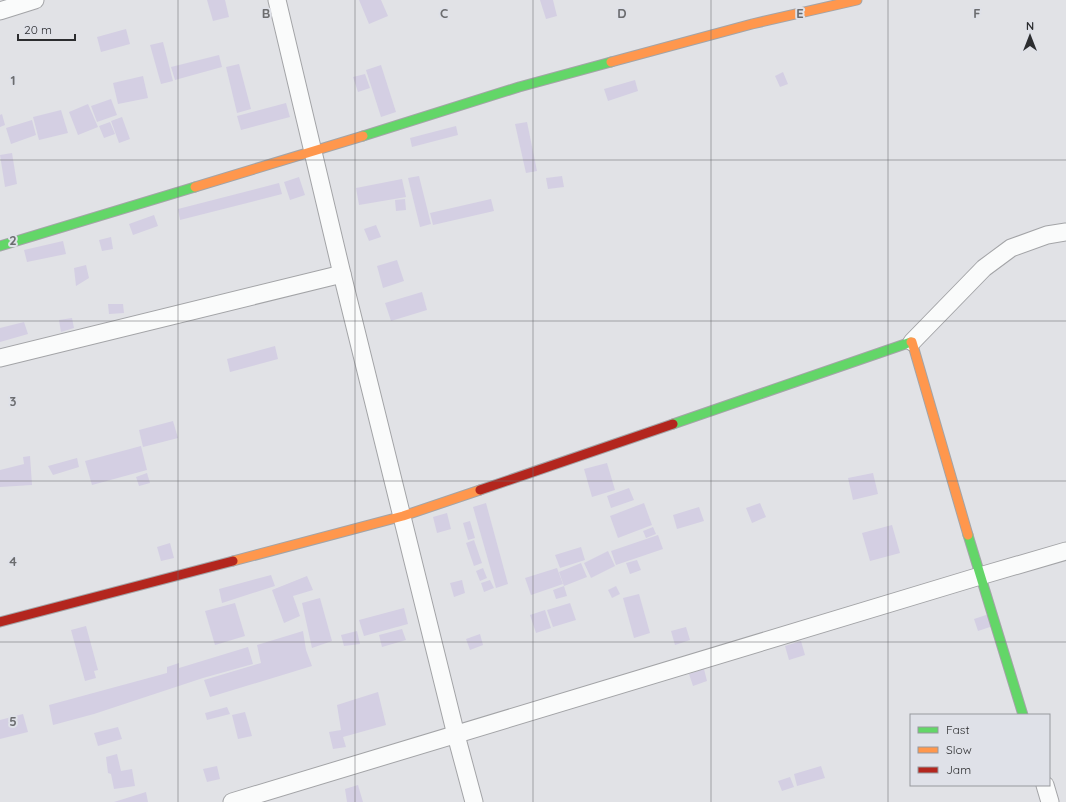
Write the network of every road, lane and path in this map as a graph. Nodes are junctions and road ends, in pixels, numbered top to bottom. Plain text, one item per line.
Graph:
1 (35, 0) edge
2 (277, 0) edge
3 (857, 0) edge
4 (0, 11) edge
5 (314, 151) junction
6 (1066, 232) edge
7 (0, 246) edge
8 (342, 274) junction
9 (912, 342) junction
10 (0, 358) edge
11 (403, 516) junction
12 (1066, 551) edge
13 (980, 576) junction
14 (0, 622) edge
15 (1023, 714) edge
16 (456, 735) junction
17 (1045, 786) edge
18 (243, 801) edge
19 (474, 802) edge
20 (1050, 802) edge

1 - 4 street
2 - 5 street
3 - 5 street
5 - 7 street
5 - 8 street
6 - 9 street
8 - 10 street
8 - 11 street
9 - 11 street
9 - 13 street
11 - 14 street
11 - 16 street
12 - 13 street
13 - 15 street
13 - 16 street
16 - 18 street
16 - 19 street
17 - 20 street

